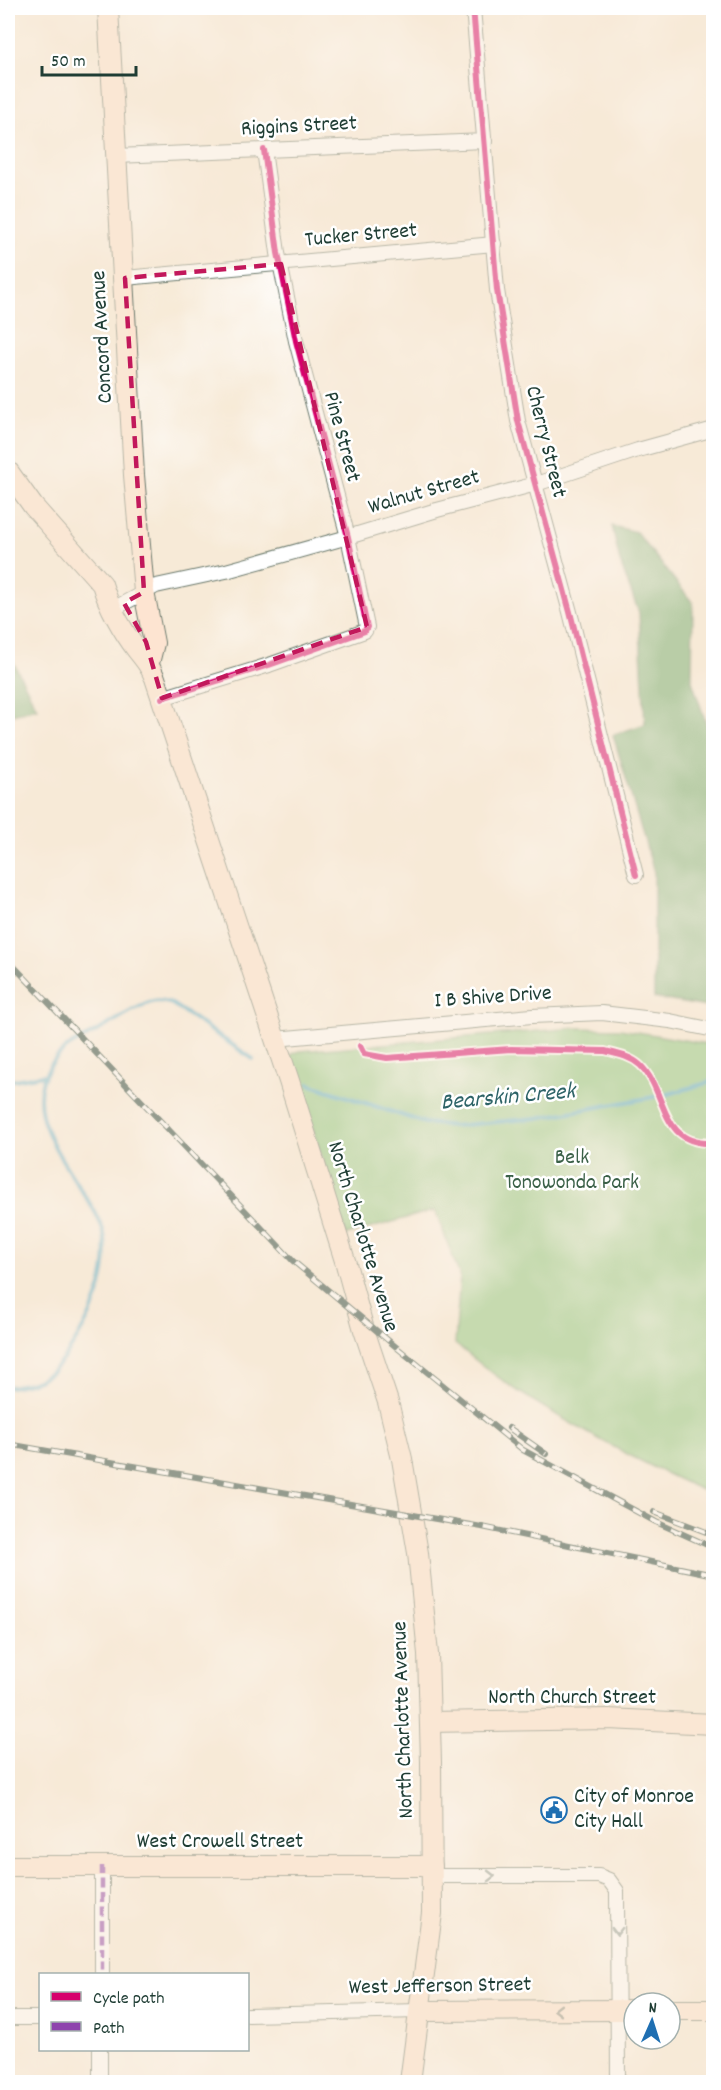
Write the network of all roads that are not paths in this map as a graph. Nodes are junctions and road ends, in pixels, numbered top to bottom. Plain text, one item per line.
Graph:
1 (108, 8) edge
2 (473, 8) edge
3 (485, 141) junction
4 (264, 150) junction
5 (116, 156) junction
6 (494, 244) junction
7 (281, 264) junction
8 (124, 278) junction
9 (714, 429) edge
10 (8, 471) edge
11 (536, 484) junction
12 (348, 537) junction
13 (144, 591) junction
14 (118, 606) junction
15 (149, 663) junction
16 (162, 698) junction
17 (636, 875) dead end
18 (714, 1030) edge
19 (275, 1039) junction
20 (430, 1722) junction
21 (714, 1724) edge
22 (8, 1866) edge
23 (102, 1866) junction
24 (432, 1871) junction
25 (102, 1973) edge
26 (625, 1991) edge
27 (622, 2010) edge
28 (682, 2010) edge
29 (714, 2010) edge
30 (420, 2011) junction
31 (249, 2015) edge
32 (8, 2018) edge
33 (39, 2018) edge
34 (622, 2046) edge
35 (100, 2051) edge
36 (100, 2082) edge
37 (410, 2082) edge
38 (618, 2082) edge

1 - 5 main road, Concord Avenue
2 - 3 street, Cherry Street
3 - 4 street, Riggins Street
3 - 6 street, Cherry Street
4 - 5 street, Riggins Street
4 - 7 street, Pine Street
5 - 8 main road, Concord Avenue
6 - 7 street, Tucker Street
6 - 11 street, Cherry Street
7 - 8 street, Tucker Street
7 - 12 street, Pine Street
8 - 13 main road, Concord Avenue
9 - 11 street, Walnut Street
10 - 14 main road, North Charlotte Avenue
11 - 12 street, Walnut Street
11 - 17 street, Cherry Street
12 - 13 street, Walnut Street
12 - 16 street, Pine Street
13 - 14 street, Walnut Street
13 - 15 main road, Concord Avenue
14 - 15 main road, North Charlotte Avenue
15 - 16 main road, North Charlotte Avenue
16 - 19 main road, North Charlotte Avenue
18 - 19 street, I B Shive Drive
19 - 20 main road, North Charlotte Avenue
20 - 21 main road, North Church Street
20 - 24 main road, North Charlotte Avenue
22 - 23 main road, West Crowell Street
23 - 24 main road, West Crowell Street
23 - 25 street
24 -> 26 street, West Crowell Street
24 - 30 main road, North Charlotte Avenue
27 -> 30 main road, West Jefferson Street
28 - 29 main road
30 - 31 street, West Jefferson Street
30 - 37 main road, North Charlotte Avenue
32 - 33 street
34 - 38 street
35 - 36 street

